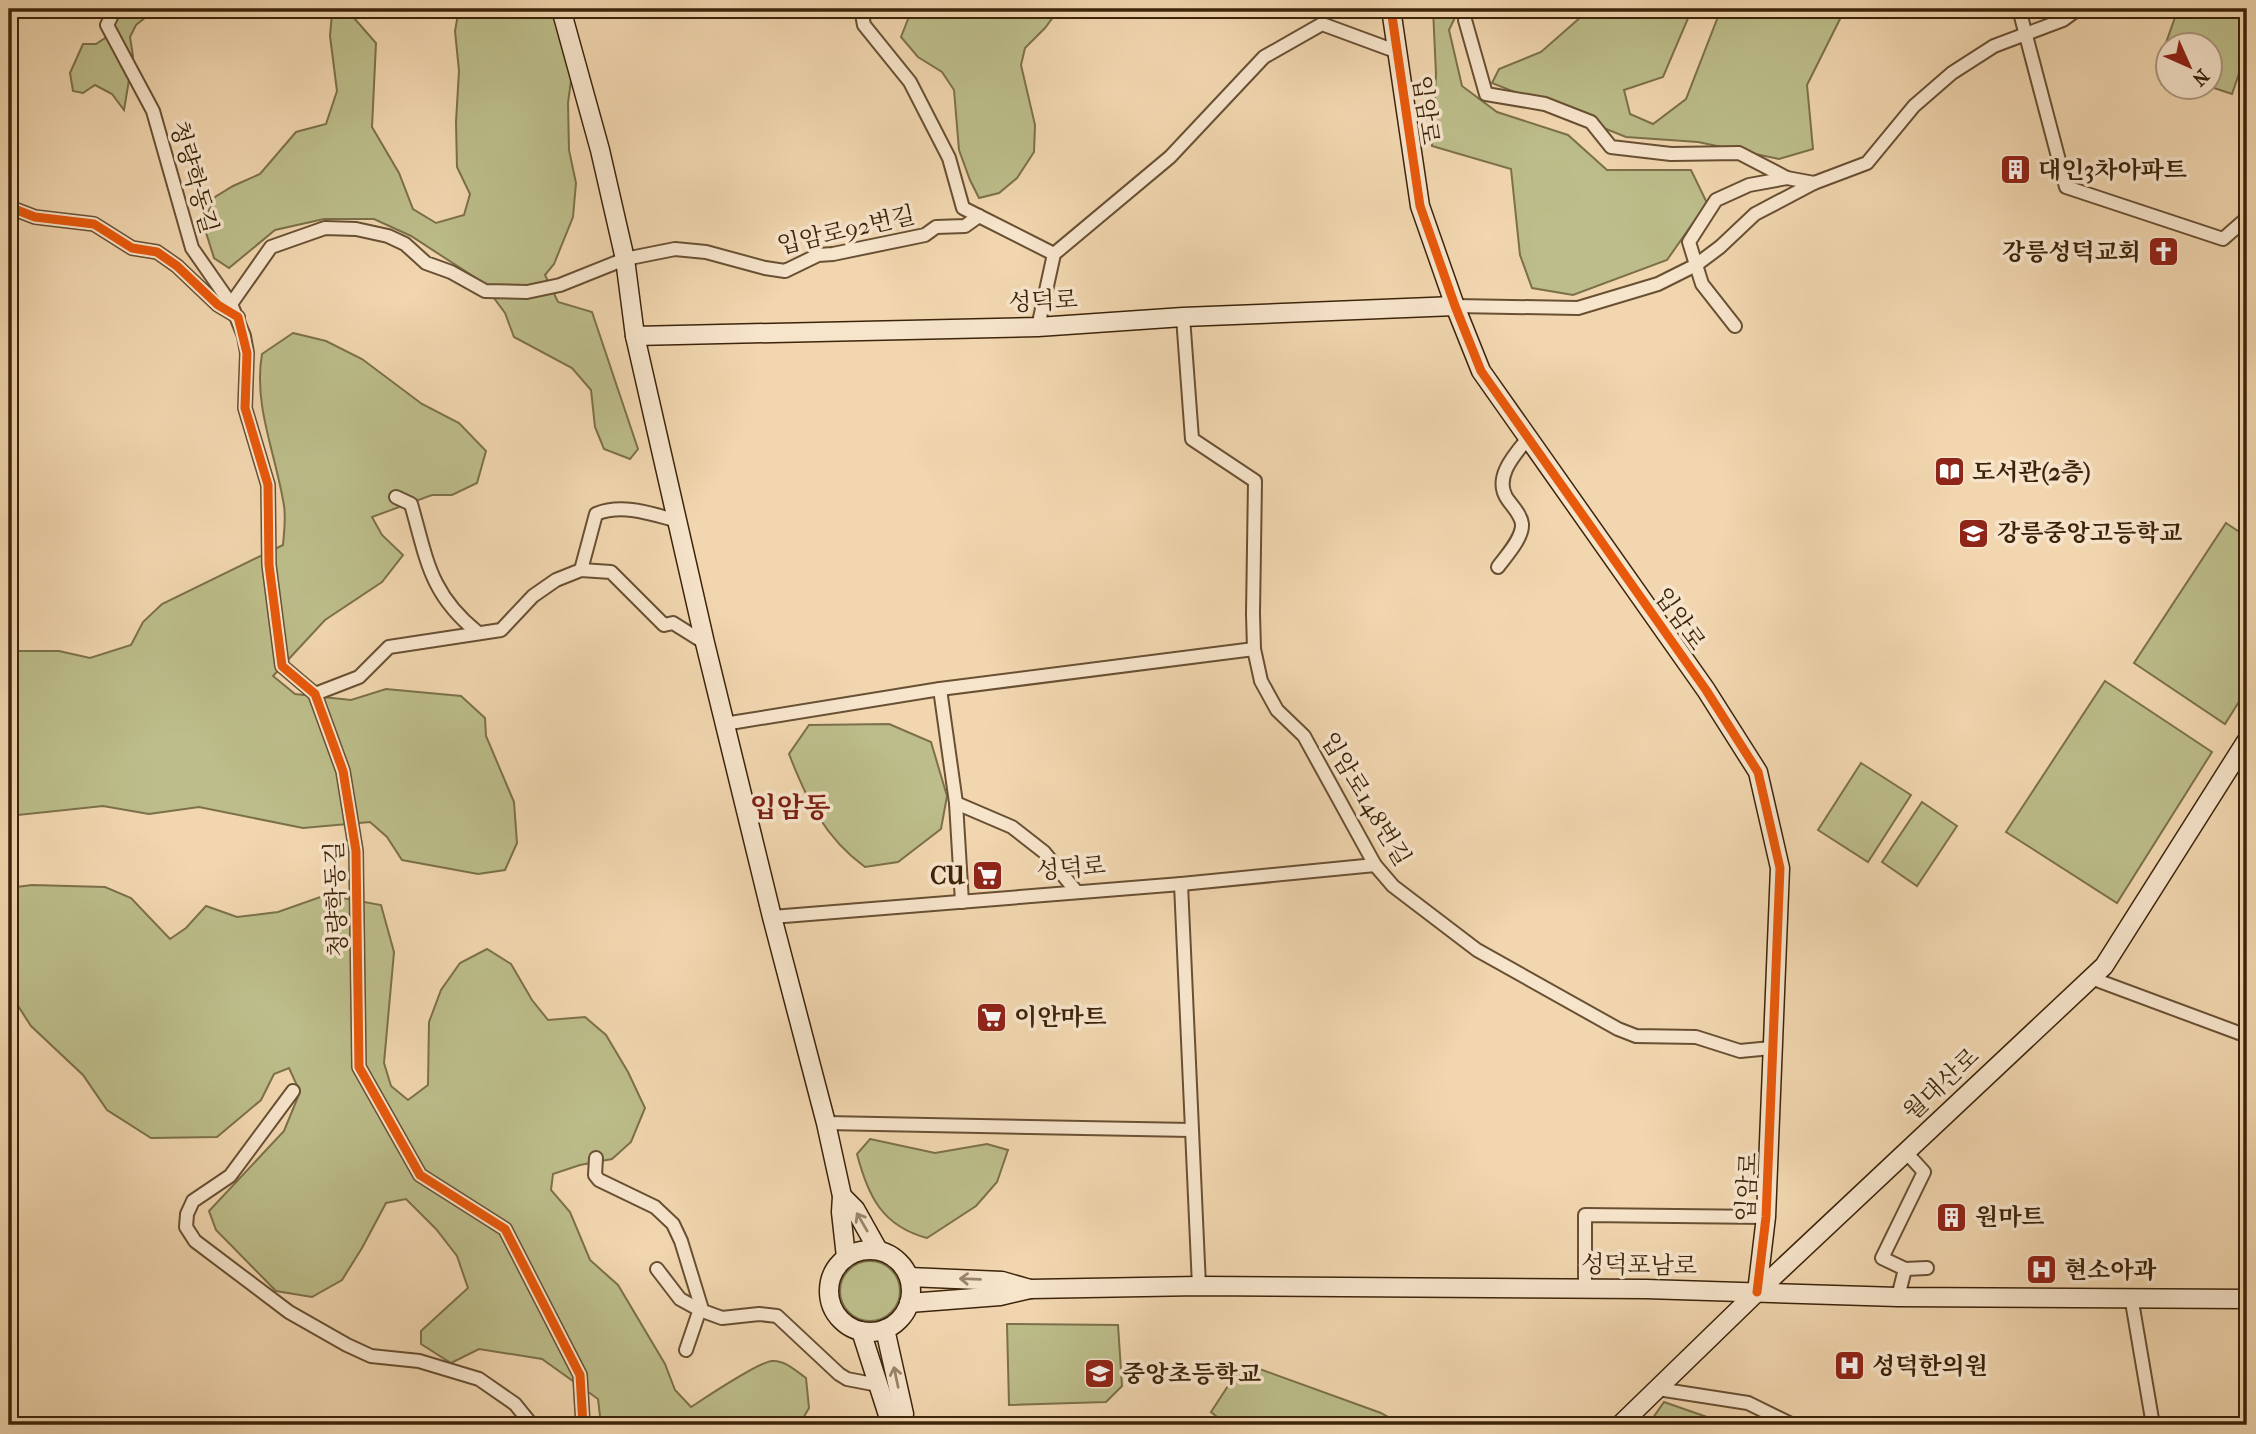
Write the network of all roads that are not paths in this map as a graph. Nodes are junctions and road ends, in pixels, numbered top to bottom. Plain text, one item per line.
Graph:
1 (115, 9) edge
2 (561, 9) edge
3 (861, 9) edge
4 (1391, 9) edge
5 (2019, 9) edge
6 (2078, 9) edge
7 (1465, 20) dead end
8 (2026, 35) junction
9 (1398, 52) junction
10 (1787, 178) junction
11 (1814, 183) junction
12 (9, 207) edge
13 (979, 216) junction
14 (2247, 218) edge
15 (1054, 254) junction
16 (625, 260) junction
17 (1696, 265) junction
18 (231, 304) junction
19 (1455, 306) junction
20 (238, 317) junction
21 (1183, 317) junction
22 (1735, 326) dead end
23 (1038, 327) junction
24 (635, 336) junction
25 (1529, 438) junction
26 (396, 496) dead end
27 (678, 521) junction
28 (1498, 567) dead end
29 (580, 570) junction
30 (477, 632) junction
31 (705, 643) junction
32 (1254, 649) junction
33 (940, 689) junction
34 (315, 694) junction
35 (724, 724) junction
36 (2247, 740) edge
37 (956, 803) junction
38 (1375, 866) junction
39 (1181, 884) junction
40 (1076, 891) junction
41 (962, 902) junction
42 (772, 917) junction
43 (2091, 978) junction
44 (2247, 1036) edge
45 (1772, 1048) junction
46 (293, 1091) dead end
47 (826, 1123) junction
48 (1191, 1129) junction
49 (1905, 1152) junction
50 (596, 1158) dead end
51 (842, 1196) junction
52 (1766, 1217) junction
53 (878, 1250) junction
54 (846, 1257) junction
55 (1927, 1268) dead end
56 (657, 1269) dead end
57 (1905, 1269) junction
58 (909, 1277) junction
59 (1199, 1286) junction
60 (1030, 1289) junction
61 (1585, 1289) junction
62 (1757, 1292) junction
63 (2131, 1296) junction
64 (1898, 1297) junction
65 (2247, 1299) edge
66 (909, 1303) junction
67 (700, 1310) junction
68 (885, 1329) junction
69 (861, 1331) junction
70 (686, 1350) dead end
71 (878, 1385) junction
72 (1658, 1389) junction
73 (532, 1425) edge
74 (583, 1425) edge
75 (895, 1425) edge
76 (902, 1425) edge
77 (1620, 1425) edge
78 (1793, 1425) edge
79 (2154, 1425) edge

1 - 18 street, 청량학동길
2 - 16 street
3 - 13 street
4 - 9 street, 입암로
5 - 8 street
6 - 8 street
7 - 10 street
8 - 11 street
8 - 14 street
9 - 15 street
9 - 19 street, 입암로
10 - 11 street
10 - 17 street
11 - 17 street
12 - 20 street
13 - 15 street
13 - 16 street, 입암로92번길
15 - 23 street
16 - 18 street, 입암로92번길
16 - 24 street
17 - 19 street
17 - 22 street
18 - 20 street, 청량학동길
19 - 21 street, 성덕로
19 - 25 street, 입암로
20 - 34 street, 청량학동길
21 - 23 street, 성덕로
21 - 32 street, 입암로148번길
23 - 24 street, 성덕로
24 - 27 street
25 - 28 street
25 - 45 street, 입암로
26 - 30 street
27 - 29 street
27 - 31 street
29 - 30 street
29 - 31 street
30 - 34 street
31 - 35 street
32 - 33 street
32 - 38 street, 입암로148번길
33 - 35 street
33 - 37 street
34 - 74 street, 청량학동길
35 - 42 street
36 - 43 street, 월대산로
37 - 40 street
37 - 41 street
38 - 39 street, 성덕로
38 - 45 street, 입암로148번길
39 - 40 street, 성덕로
39 - 48 street
40 - 41 street, 성덕로
41 - 42 street, 성덕로
42 - 47 street
43 - 44 street
43 - 49 street, 월대산로
45 - 52 street, 입암로
46 - 73 street
47 - 48 street
47 - 51 street
48 - 59 street
49 - 57 street
49 - 62 street, 월대산로
50 - 67 street
53 -> 51 street
51 - 54 street
52 - 61 street
52 - 62 street, 입암로
53 - 54 street
53 - 58 street
54 - 69 street
55 - 57 street
56 - 67 street
57 - 64 street
60 -> 58 street
58 - 66 street
59 - 60 street, 성덕포남로
59 - 61 street, 성덕포남로
60 - 66 street
61 - 62 street, 성덕포남로
62 - 64 street, 성덕포남로
62 - 72 street, 월대산로
63 - 64 street, 성덕포남로
63 - 65 street, 성덕포남로
63 - 79 street
66 - 68 street
67 - 70 street
67 - 71 street
68 - 69 street
76 -> 68 street
69 - 71 street
71 - 75 street
72 - 77 street, 월대산로
72 - 78 street

